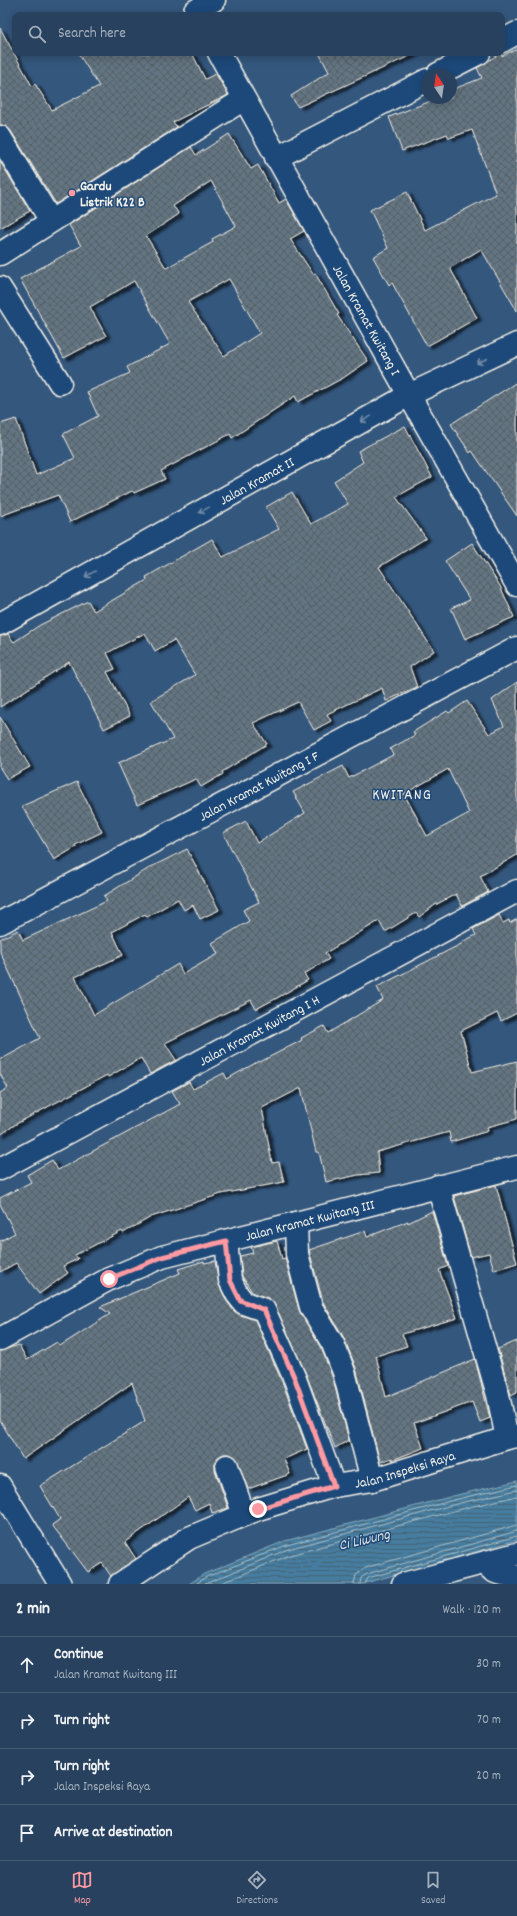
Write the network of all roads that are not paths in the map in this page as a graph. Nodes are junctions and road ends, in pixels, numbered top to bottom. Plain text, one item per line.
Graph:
1 (214, 0) edge
2 (194, 9) edge
3 (517, 33) edge
4 (505, 39) edge
5 (221, 56) edge
6 (472, 56) edge
7 (449, 68) edge
8 (421, 83) edge
9 (244, 99) junction
10 (0, 137) edge
11 (276, 158) junction
12 (51, 221) junction
13 (0, 254) edge
14 (0, 288) edge
15 (517, 344) edge
16 (60, 383) dead end
17 (409, 395) junction
18 (517, 585) edge
19 (0, 624) edge
20 (517, 648) edge
21 (517, 891) edge
22 (0, 923) edge
23 (517, 1167) edge
24 (0, 1169) edge
25 (438, 1186) junction
26 (296, 1223) junction
27 (226, 1241) junction
28 (0, 1339) edge
29 (512, 1437) edge
30 (226, 1466) dead end
31 (372, 1480) junction
32 (0, 1486) edge
33 (334, 1486) junction
34 (244, 1515) junction
35 (517, 1554) edge
36 (486, 1562) junction
37 (517, 1577) edge
38 (60, 1584) edge
39 (120, 1584) edge
40 (403, 1584) edge

1 - 2 street
3 - 4 street
5 - 9 street, Jalan Kramat Kwitang I
6 - 7 street
8 - 11 street
9 - 11 street, Jalan Kramat Kwitang I
9 - 12 street
10 - 12 street
11 - 17 street, Jalan Kramat Kwitang I
12 - 13 street
14 - 16 street
15 -> 17 street, Jalan Kramat II
17 - 18 street, Jalan Kramat Kwitang I
17 -> 19 street, Jalan Kramat II
20 - 22 street, Jalan Kramat Kwitang I F
21 - 24 street, Jalan Kramat Kwitang I H
23 - 25 street, Jalan Kramat Kwitang III
25 - 26 street, Jalan Kramat Kwitang III
25 - 29 street
26 - 27 street, Jalan Kramat Kwitang III
26 - 31 street
27 - 28 street, Jalan Kramat Kwitang III
27 - 33 street
29 - 31 street, Jalan Inspeksi Raya
30 - 34 street
31 - 33 street, Jalan Inspeksi Raya
32 - 38 street
33 - 34 street, Jalan Inspeksi Raya
34 - 39 street, Jalan Inspeksi Raya
35 - 36 street
36 - 37 street
36 - 40 street

